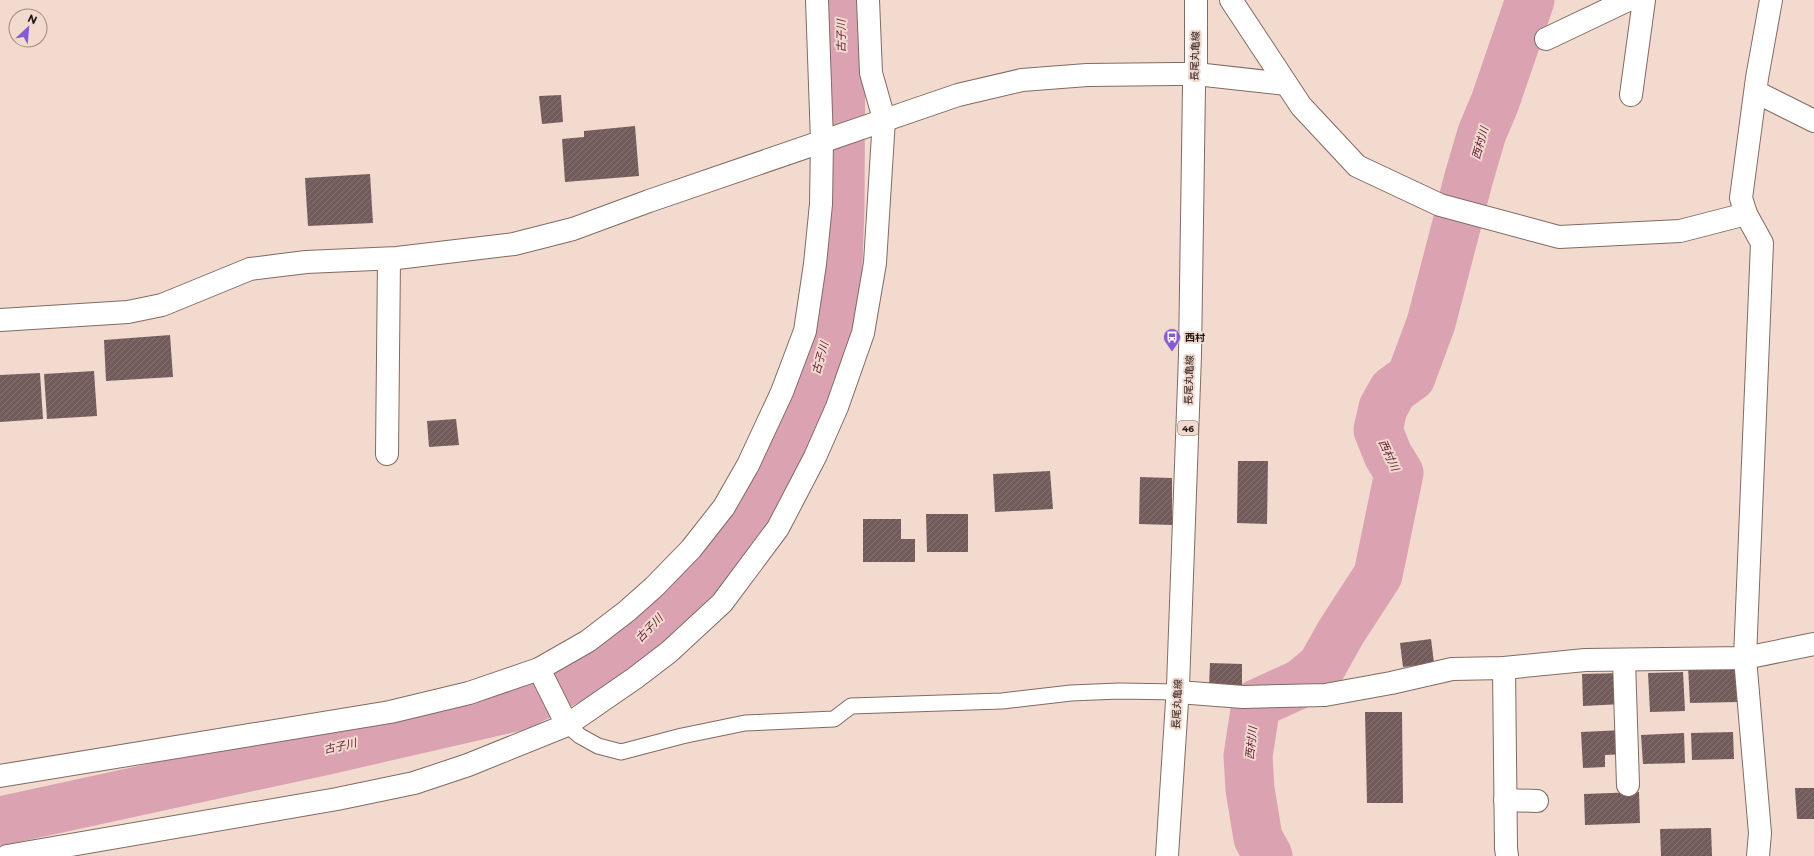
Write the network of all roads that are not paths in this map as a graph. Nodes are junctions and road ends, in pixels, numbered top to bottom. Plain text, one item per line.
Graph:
1 (817, 0) edge
2 (868, 0) edge
3 (1196, 0) edge
4 (1231, 0) edge
5 (1628, 0) edge
6 (1644, 0) edge
7 (1771, 0) edge
8 (1546, 39) dead end
9 (1196, 74) junction
10 (1286, 84) junction
11 (1756, 92) junction
12 (1631, 96) dead end
13 (879, 121) junction
14 (1814, 121) edge
15 (826, 140) junction
16 (1746, 214) junction
17 (389, 259) junction
18 (0, 320) edge
19 (387, 454) dead end
20 (1814, 644) edge
21 (1745, 658) junction
22 (1624, 660) junction
23 (1504, 668) junction
24 (539, 669) junction
25 (1178, 692) junction
26 (564, 720) junction
27 (0, 776) edge
28 (1628, 785) dead end
29 (1505, 800) junction
30 (1537, 801) dead end
31 (7, 856) edge
32 (1167, 856) edge
33 (1507, 856) edge
34 (1758, 856) edge

1 - 15 street
2 - 13 street
3 - 9 street, 長尾丸亀線 / 46
4 - 10 street
5 - 8 street
6 - 12 street
7 - 11 street
9 - 10 street
9 - 13 street
9 - 25 street, 長尾丸亀線 / 46
10 - 16 street
11 - 14 street
11 - 16 street
13 - 15 street
13 - 26 street
15 - 17 street
15 - 24 street
16 - 21 street
17 - 18 street
17 - 19 street
20 - 21 street
21 - 22 street
21 - 34 street
22 - 23 street
22 - 28 street
23 - 25 street
23 - 29 street
24 - 26 street
24 - 27 street
25 - 26 lane
25 - 32 street, 長尾丸亀線 / 46
26 - 31 street
29 - 30 street
29 - 33 street

